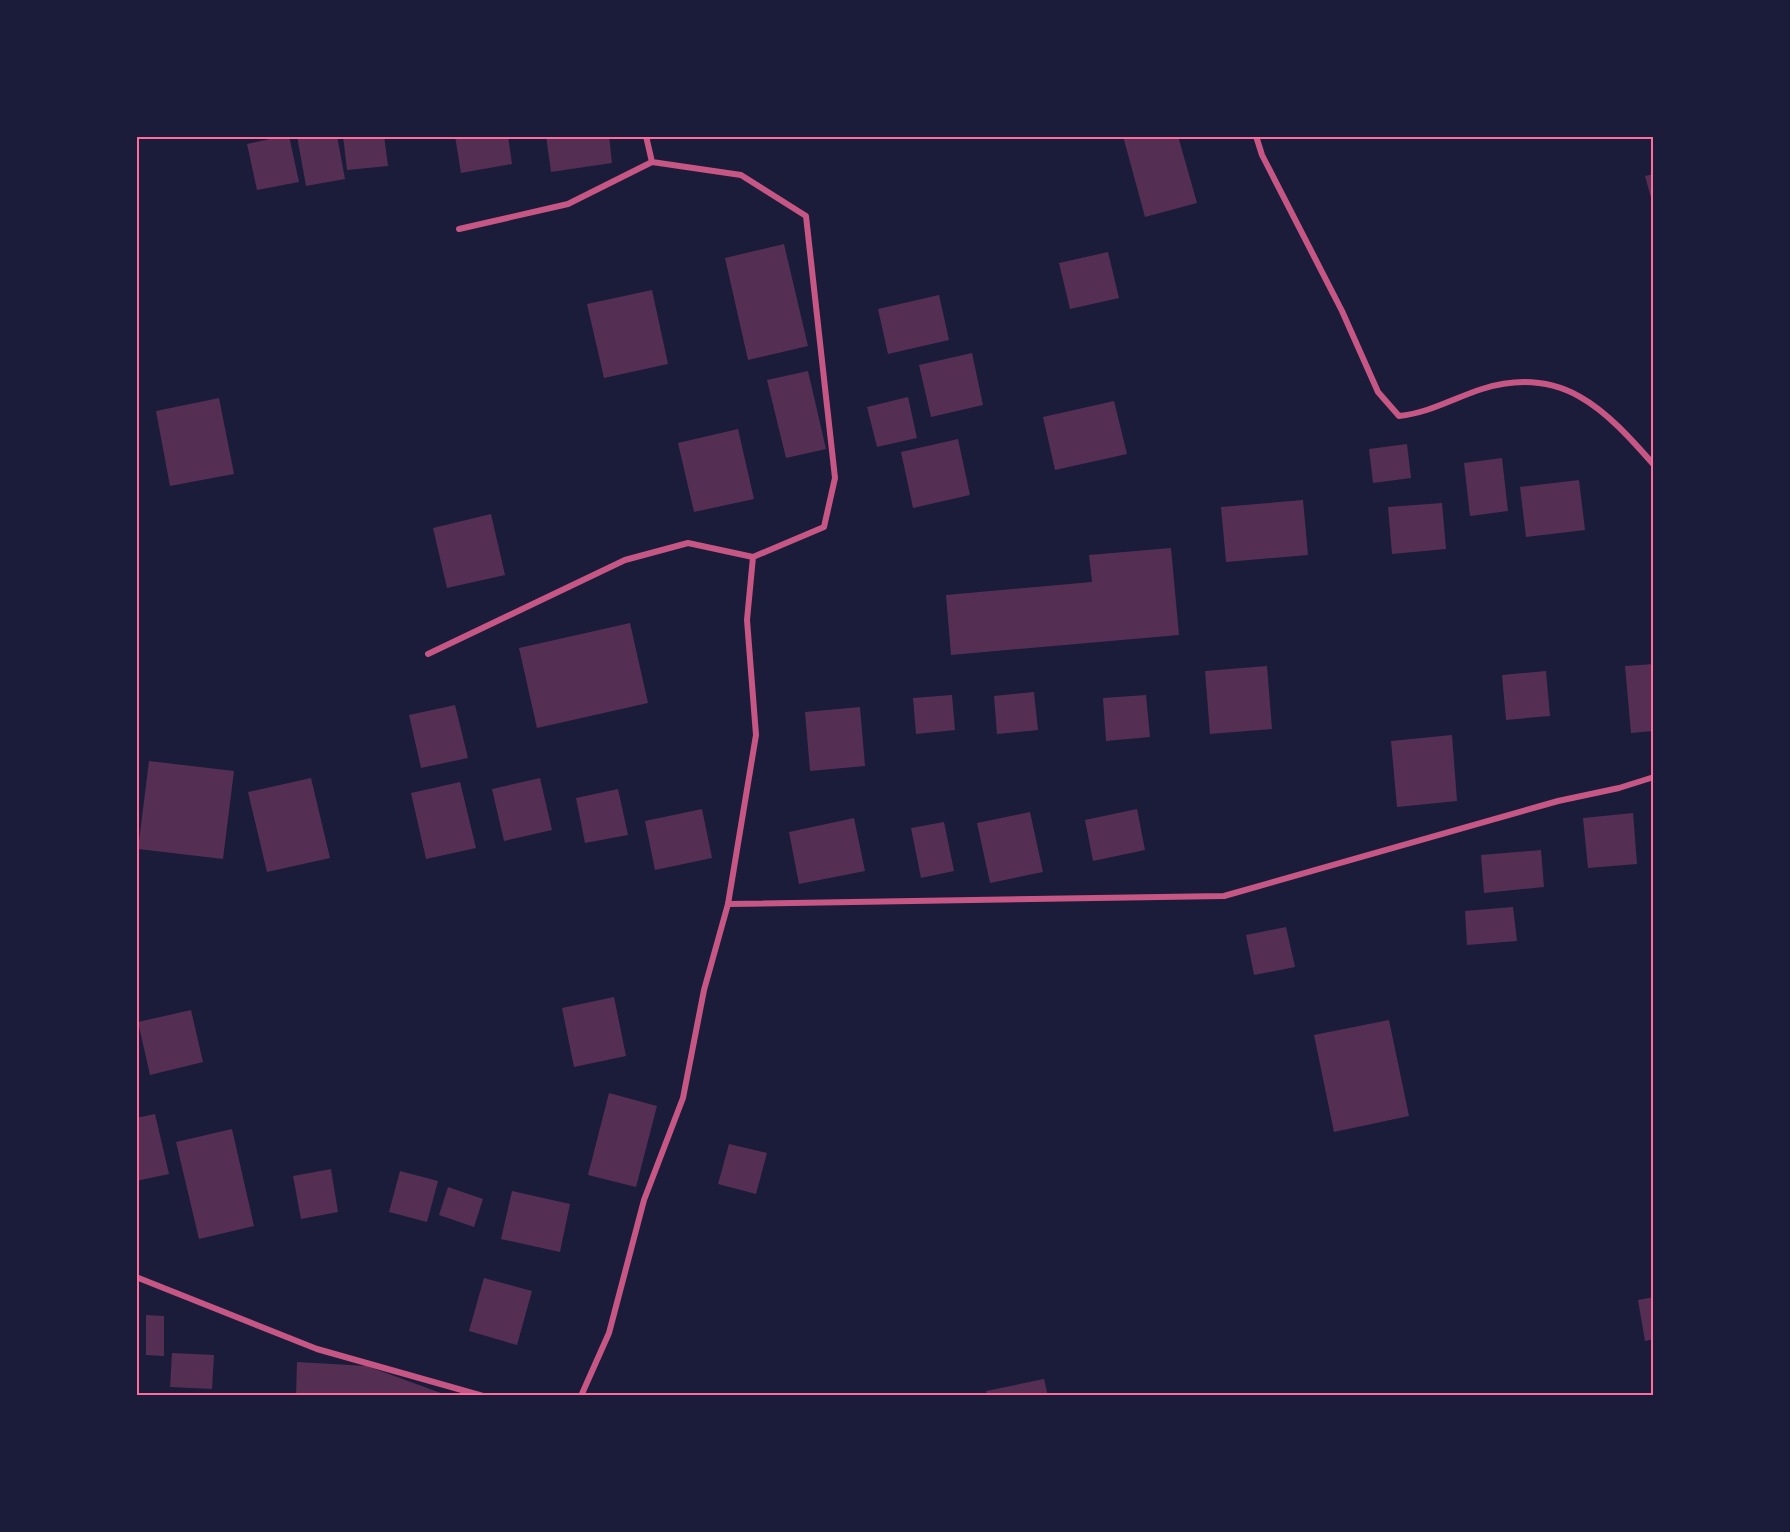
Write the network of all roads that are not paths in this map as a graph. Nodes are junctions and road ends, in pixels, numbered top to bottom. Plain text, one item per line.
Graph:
1 (646, 136) edge
2 (1256, 136) edge
3 (652, 162) junction
4 (459, 229) dead end
5 (1653, 465) edge
6 (753, 556) junction
7 (428, 654) dead end
8 (1653, 777) edge
9 (728, 904) junction
10 (136, 1277) edge
11 (483, 1395) edge
12 (581, 1395) edge

1 - 3 street
2 - 5 street
3 - 4 street
3 - 6 street
6 - 7 street
6 - 9 street
8 - 9 street
9 - 12 street
10 - 11 street

